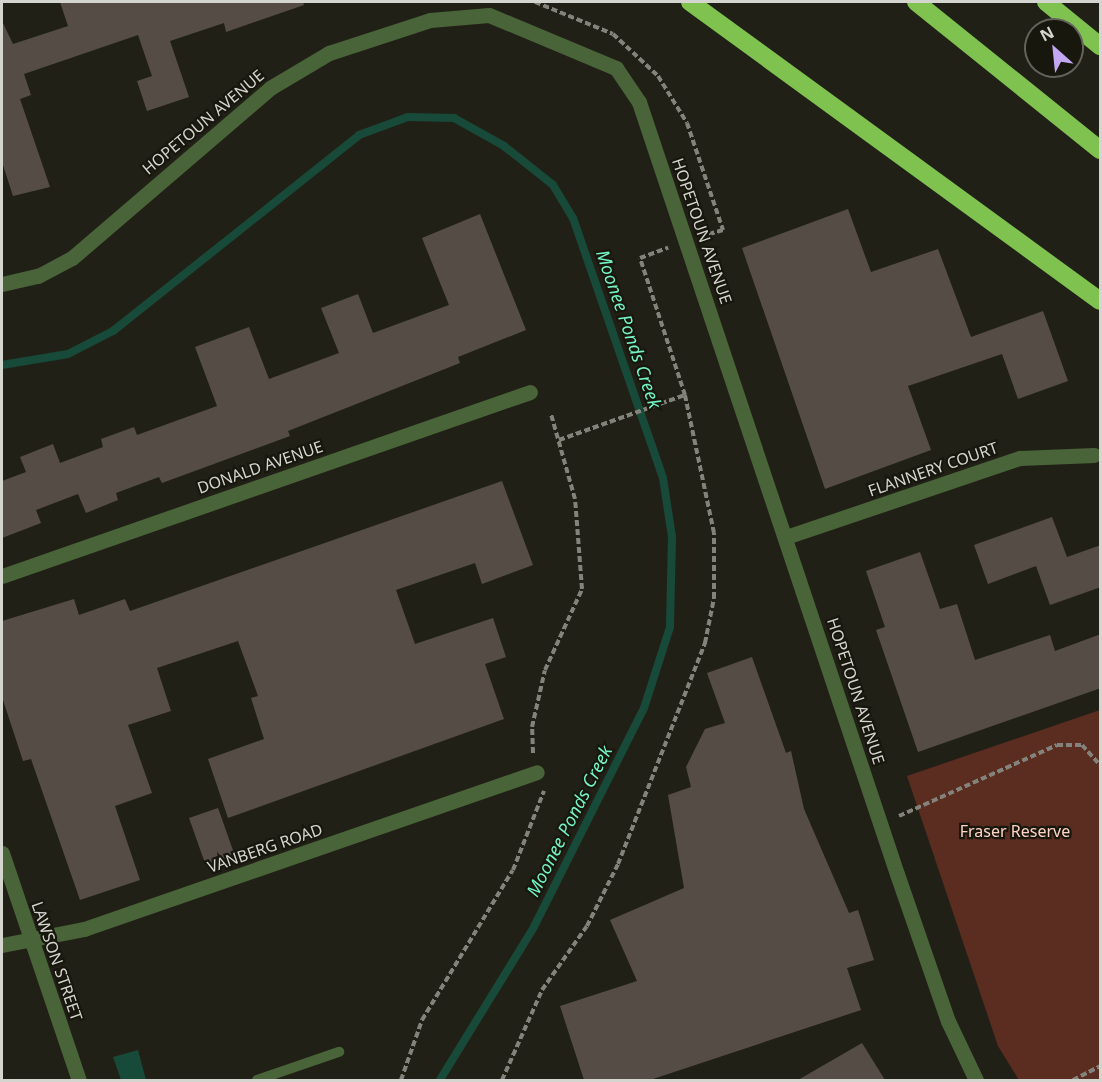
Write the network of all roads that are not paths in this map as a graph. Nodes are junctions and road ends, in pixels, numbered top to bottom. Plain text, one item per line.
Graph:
1 (690, 2) edge
2 (916, 2) edge
3 (1046, 2) edge
4 (1101, 46) edge
5 (1101, 150) edge
6 (2, 284) edge
7 (1101, 301) edge
8 (530, 392) dead end
9 (1095, 455) dead end
10 (786, 537) junction
11 (2, 576) edge
12 (537, 772) road end
13 (2, 853) edge
14 (31, 939) junction
15 (2, 945) edge
16 (339, 1052) dead end
17 (79, 1080) edge
18 (257, 1080) edge
19 (976, 1080) edge

1 - 7 highway
2 - 5 highway
3 - 4 highway
6 - 10 street, HOPETOUN AVENUE
8 - 11 street, DONALD AVENUE
9 - 10 street, FLANNERY COURT
10 - 19 street, HOPETOUN AVENUE
12 - 14 street, VANBERG ROAD
13 - 14 street, LAWSON STREET
14 - 15 street, VANBERG ROAD
14 - 17 street, LAWSON STREET
16 - 18 lane

